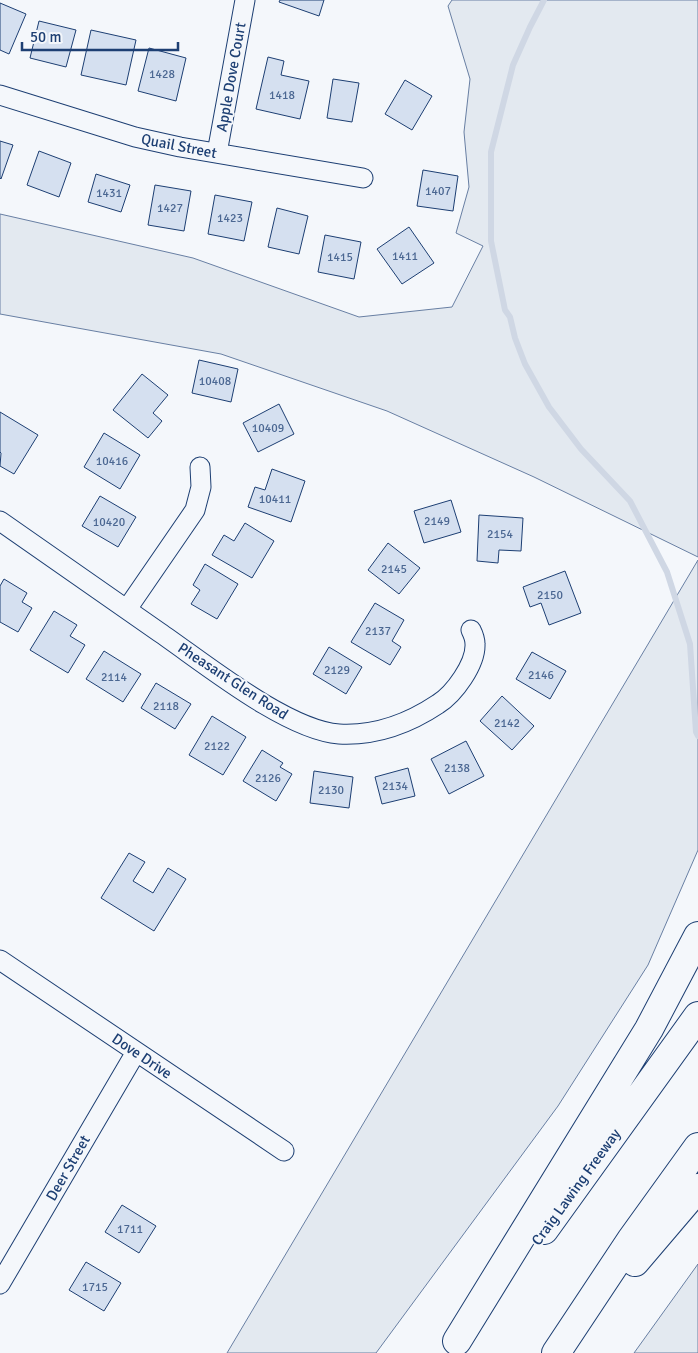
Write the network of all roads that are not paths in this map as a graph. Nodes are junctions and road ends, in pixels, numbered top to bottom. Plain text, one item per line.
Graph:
1 (245, 0) edge
2 (0, 95) edge
3 (218, 154) junction
4 (363, 178) dead end
5 (200, 467) dead end
6 (0, 521) edge
7 (127, 610) junction
8 (471, 630) dead end
9 (698, 936) edge
10 (0, 960) edge
11 (698, 1016) edge
12 (136, 1052) junction
13 (698, 1147) edge
14 (284, 1151) dead end
15 (698, 1188) edge
16 (0, 1284) edge
17 (453, 1347) edge
18 (557, 1353) edge

1 - 3 street, Apple Dove Court
2 - 3 street, Quail Street
3 - 4 street, Quail Street
5 - 7 street
6 - 7 street, Pheasant Glen Road
7 - 8 street, Pheasant Glen Road
9 - 17 highway
10 - 12 street, Dove Drive
11 - 17 highway, Craig Lawing Freeway
12 - 14 street, Dove Drive
12 - 16 street, Deer Street
13 - 18 highway
15 - 18 highway

